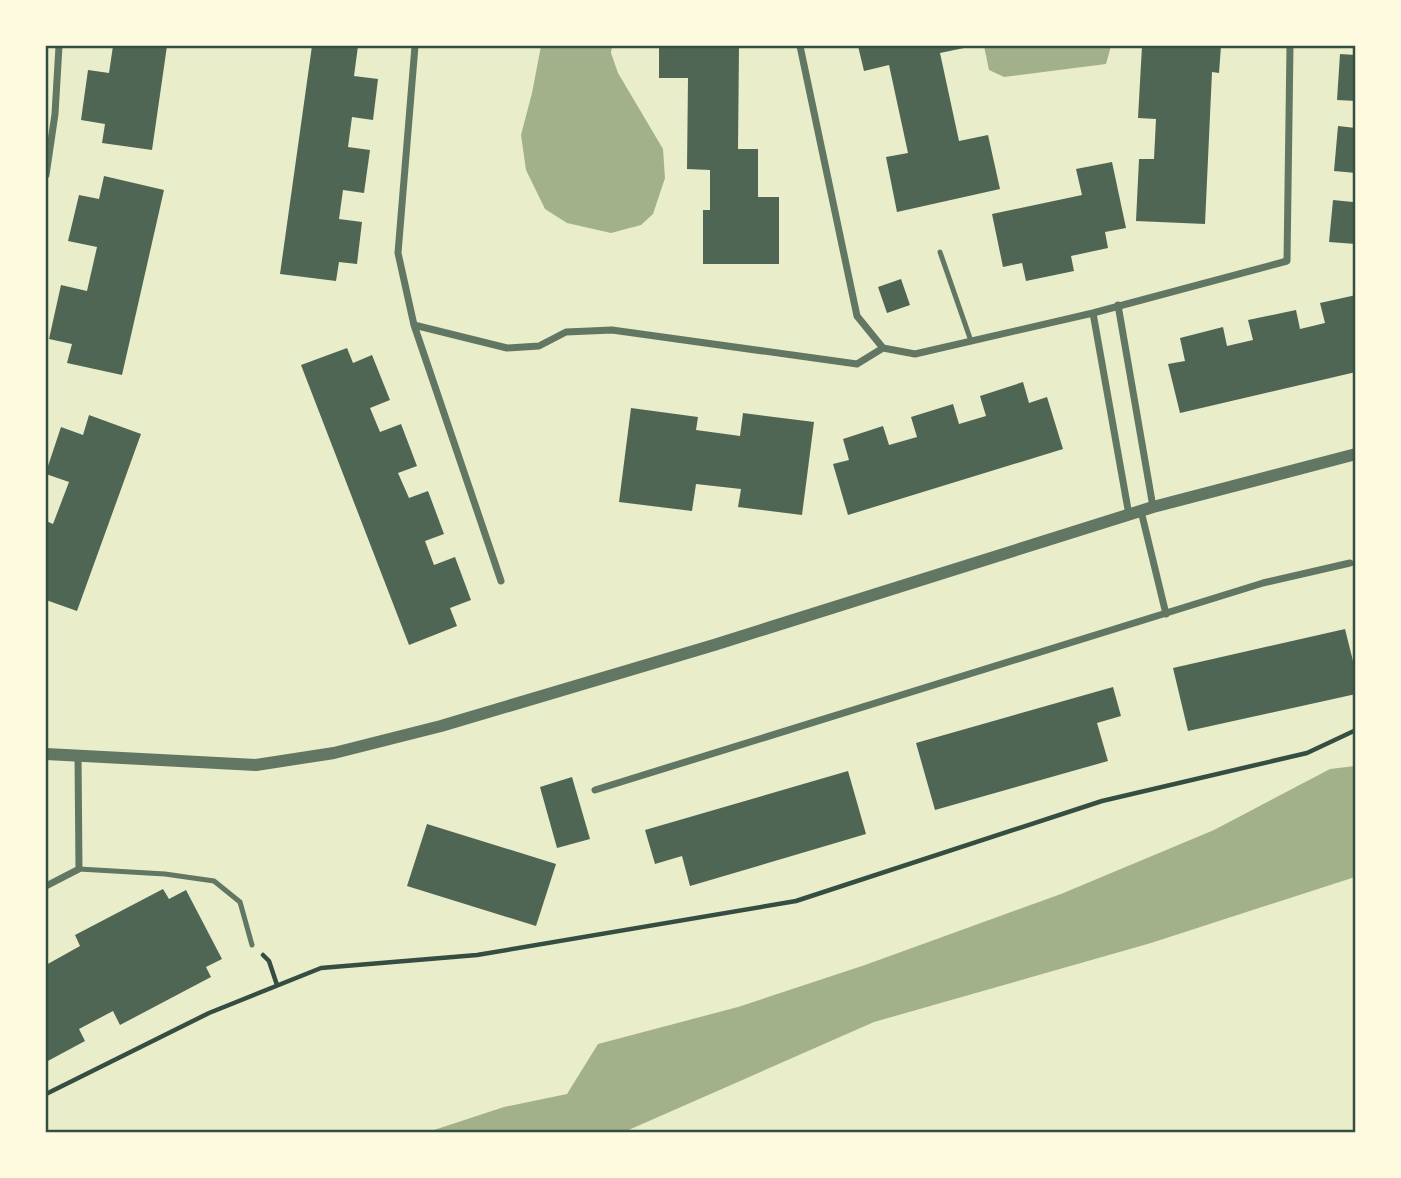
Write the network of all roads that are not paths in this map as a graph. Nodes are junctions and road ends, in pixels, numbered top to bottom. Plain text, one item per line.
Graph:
1 (59, 46) edge
2 (415, 46) edge
3 (800, 46) edge
4 (1290, 46) edge
5 (46, 175) edge
6 (940, 252) dead end
7 (1118, 305) junction
8 (1093, 313) junction
9 (414, 326) junction
10 (971, 341) junction
11 (883, 348) junction
12 (1356, 454) edge
13 (1141, 511) junction
14 (1350, 563) dead end
15 (501, 581) dead end
16 (1166, 614) junction
17 (46, 754) edge
18 (78, 756) junction
19 (595, 790) dead end
20 (79, 869) junction
21 (46, 886) edge
22 (251, 945) road end

1 - 5 street
2 - 9 street
3 - 11 street
4 - 7 street
6 - 10 lane
7 - 8 street
7 - 13 street
8 - 10 street
8 - 13 street
9 - 11 street
9 - 15 street
10 - 11 street
12 - 13 street
13 - 16 street
13 - 18 street
14 - 16 street
16 - 19 street
17 - 18 street
18 - 20 street
20 - 21 street
20 - 22 lane

